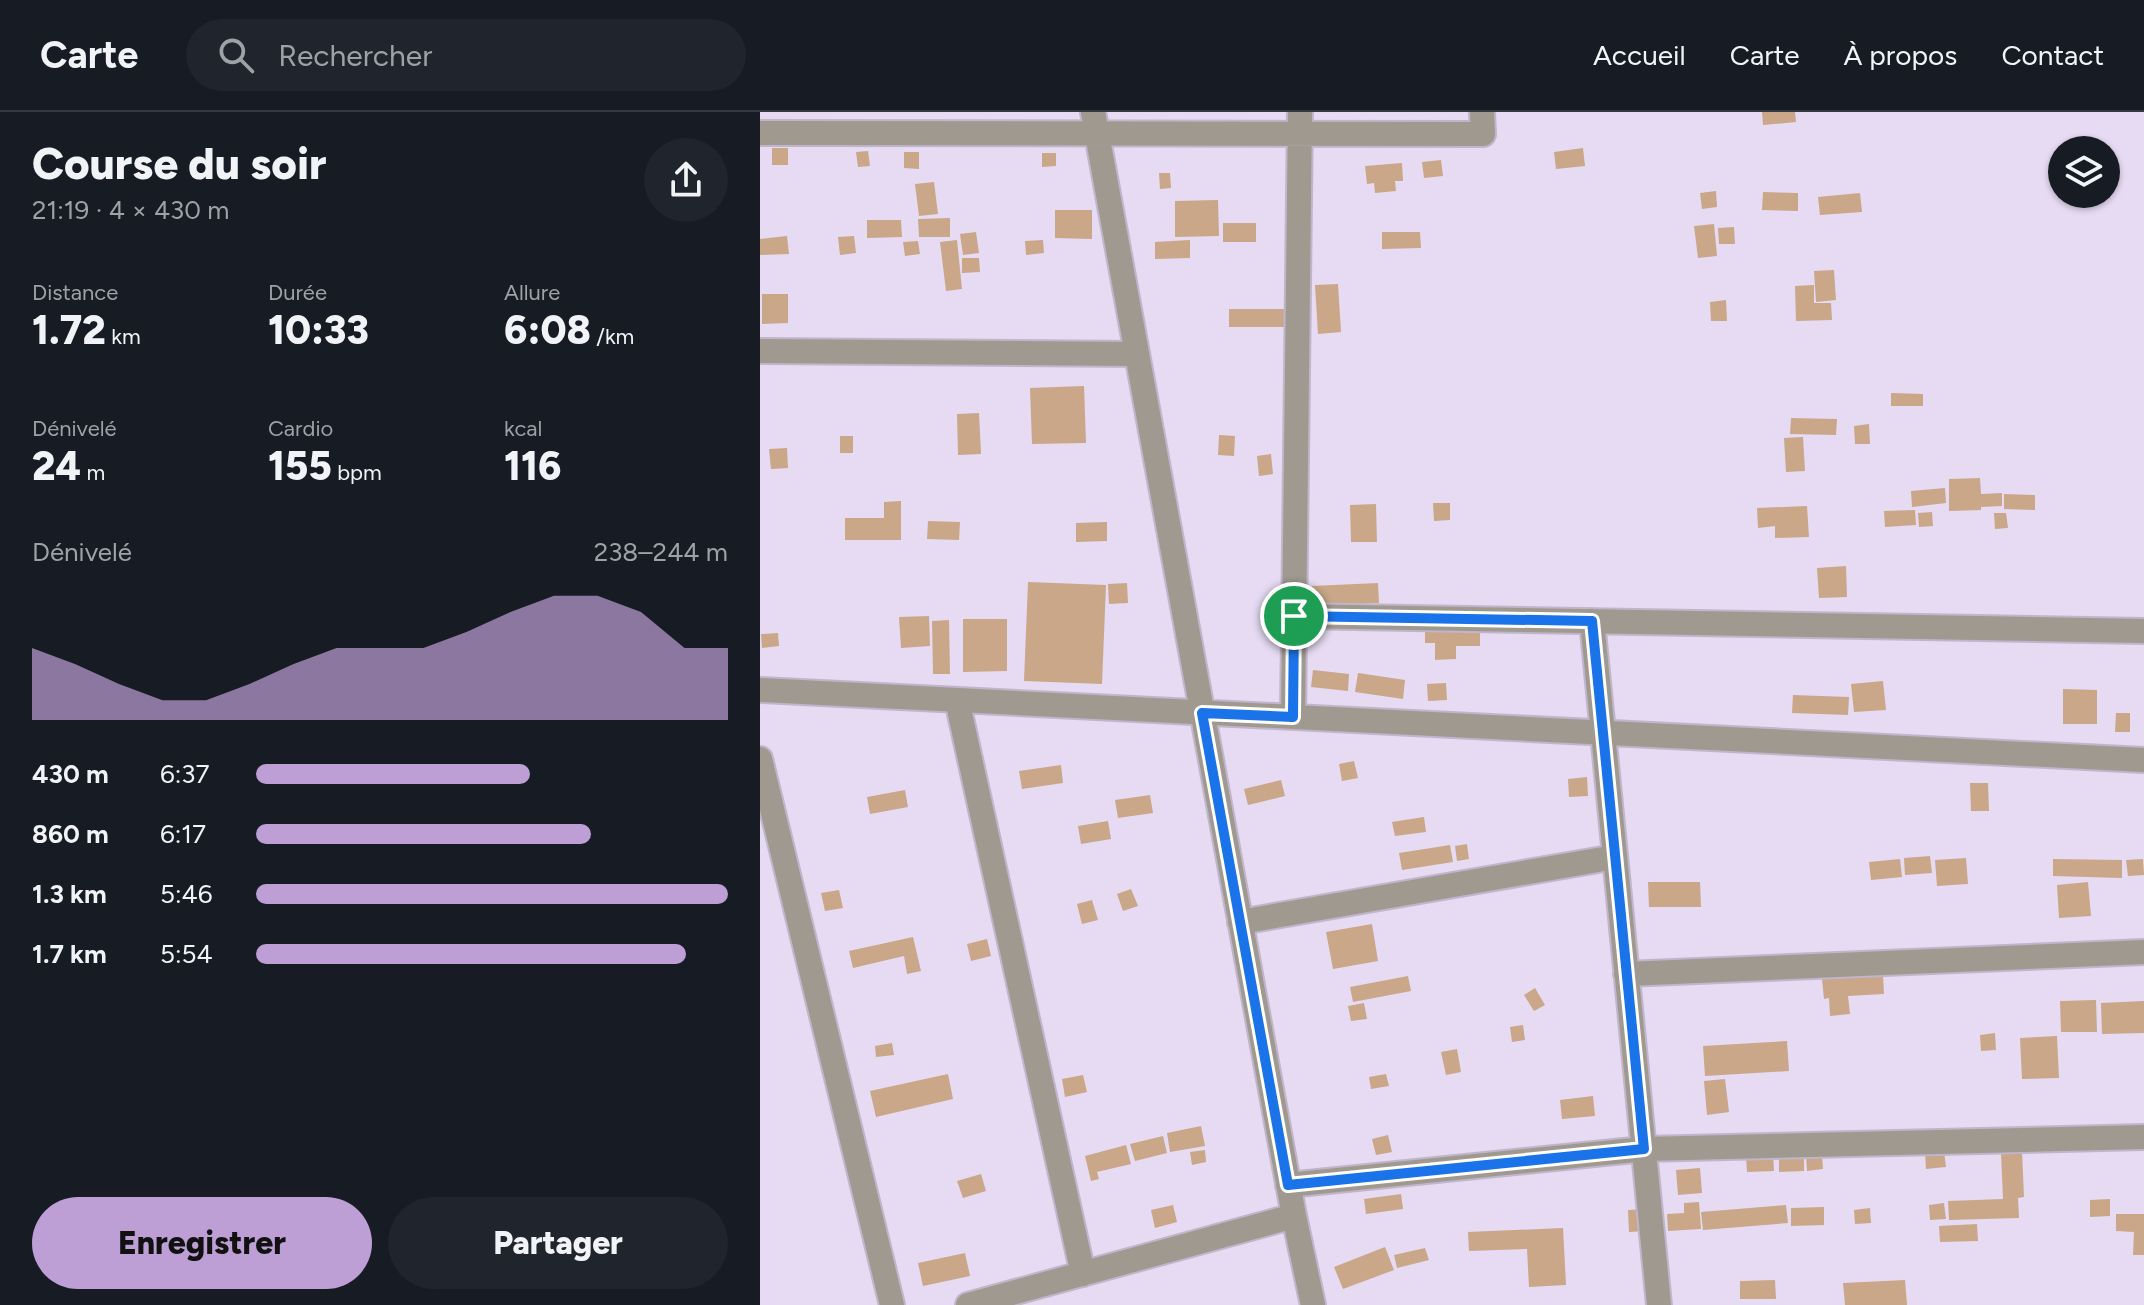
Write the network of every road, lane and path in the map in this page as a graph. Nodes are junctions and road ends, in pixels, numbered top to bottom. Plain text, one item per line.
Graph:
1 (1482, 112) edge
2 (1094, 123) edge
3 (1300, 123) edge
4 (760, 133) edge
5 (760, 351) edge
6 (1137, 354) junction
7 (1294, 616) junction
8 (1592, 621) junction
9 (2144, 631) edge
10 (760, 690) edge
11 (957, 700) junction
12 (1202, 713) junction
13 (1293, 717) junction
14 (1603, 733) junction
15 (760, 759) edge
16 (2144, 760) edge
17 (1615, 857) junction
18 (1240, 922) junction
19 (2144, 952) edge
20 (1626, 974) junction
21 (2144, 1137) edge
22 (1644, 1149) junction
23 (1288, 1185) junction
24 (1294, 1216) junction
25 (1083, 1274) junction
26 (892, 1305) edge
27 (968, 1305) edge
28 (1313, 1305) edge
29 (1659, 1305) edge

1 - 3 street
2 - 3 street
2 - 4 street
2 - 6 street
3 - 7 street
5 - 6 street
6 - 12 street
7 - 8 street
7 - 13 street
8 - 9 street
8 - 14 street
10 - 11 street
11 - 12 street
11 - 25 street
12 - 13 street
12 - 18 street
13 - 14 street
14 - 16 street
14 - 17 street
15 - 26 street
17 - 18 street
17 - 20 street
18 - 23 street
19 - 20 street
20 - 22 street
21 - 22 street
22 - 23 street
22 - 29 street
23 - 24 street
24 - 25 street
24 - 28 street
25 - 27 street

